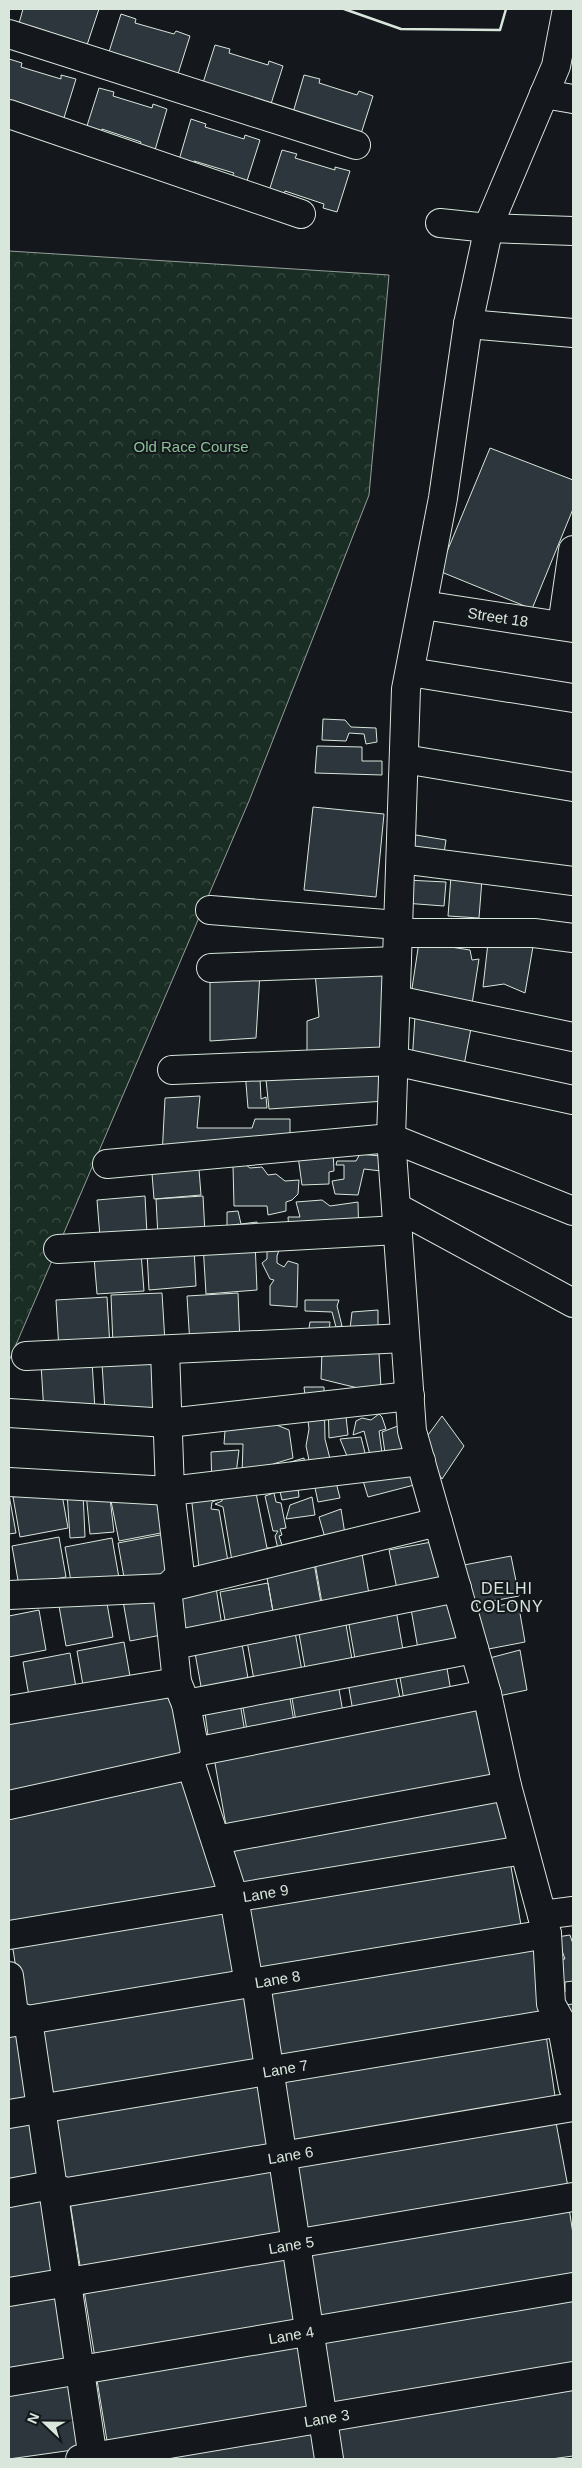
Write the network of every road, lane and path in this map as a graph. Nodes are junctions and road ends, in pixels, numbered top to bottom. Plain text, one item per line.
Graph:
1 (568, 9) edge
2 (9, 34) edge
3 (544, 94) junction
4 (573, 99) edge
5 (9, 114) edge
6 (356, 145) dead end
7 (301, 214) dead end
8 (440, 223) dead end
9 (488, 228) junction
10 (573, 231) edge
11 (468, 324) junction
12 (573, 333) edge
13 (573, 552) edge
14 (423, 605) junction
15 (567, 627) edge
16 (410, 672) junction
17 (573, 698) edge
18 (404, 759) junction
19 (573, 787) edge
20 (401, 859) junction
21 (573, 881) edge
22 (216, 910) dead end
23 (398, 929) junction
24 (573, 938) edge
25 (397, 961) junction
26 (211, 968) dead end
27 (396, 1000) junction
28 (573, 1036) edge
29 (394, 1061) junction
30 (172, 1070) dead end
31 (573, 1100) edge
32 (391, 1138) junction
33 (107, 1164) dead end
34 (573, 1212) edge
35 (397, 1219) junction
36 (58, 1249) dead end
37 (573, 1303) edge
38 (405, 1338) junction
39 (165, 1350) junction
40 (26, 1356) dead end
41 (410, 1396) junction
42 (9, 1413) edge
43 (168, 1423) junction
44 (421, 1461) junction
45 (9, 1482) edge
46 (170, 1491) junction
47 (438, 1522) junction
48 (167, 1588) junction
49 (457, 1588) junction
50 (9, 1595) edge
51 (174, 1645) junction
52 (474, 1649) junction
53 (181, 1693) junction
54 (487, 1694) junction
55 (9, 1710) edge
56 (193, 1758) junction
57 (506, 1786) junction
58 (9, 1805) edge
59 (216, 1840) junction
60 (523, 1850) junction
61 (234, 1898) junction
62 (573, 1911) edge
63 (545, 1925) junction
64 (9, 1935) edge
65 (9, 1976) edge
66 (253, 1984) junction
67 (562, 2008) edge
68 (18, 2022) edge
69 (270, 2070) junction
70 (573, 2087) edge
71 (573, 2107) edge
72 (43, 2108) junction
73 (9, 2114) edge
74 (281, 2156) junction
75 (54, 2188) junction
76 (9, 2193) edge
77 (573, 2197) edge
78 (294, 2244) junction
79 (68, 2282) junction
80 (573, 2287) edge
81 (9, 2292) edge
82 (308, 2331) junction
83 (80, 2370) junction
84 (573, 2376) edge
85 (9, 2382) edge
86 (323, 2418) junction
87 (89, 2458) edge
88 (329, 2459) edge

1 - 3 street
2 - 6 street
3 - 4 street
3 - 9 street
5 - 7 street
8 - 9 street
9 - 10 street
9 - 11 street
11 - 12 street
11 - 14 street
13 - 15 street
14 - 15 street, Street 18
14 - 16 street
16 - 17 street
16 - 18 street
18 - 19 street
18 - 20 street
20 - 21 street
20 - 23 street
22 - 23 street
23 - 24 street
23 - 25 street
25 - 26 street
25 - 27 street
27 - 28 street
27 - 29 street
29 - 30 street
29 - 31 street
29 - 32 street
32 - 33 street
32 - 34 street
32 - 35 street
35 - 36 street
35 - 37 street
35 - 38 street
38 - 39 street
38 - 41 street
39 - 40 street
39 - 43 street
41 - 43 street
41 - 44 street
42 - 43 street
43 - 46 street
44 - 46 street
44 - 47 street
45 - 46 street
46 - 48 street
47 - 48 street
47 - 49 street
48 - 50 street
48 - 51 street
49 - 51 street
49 - 52 street
51 - 53 street
52 - 53 street
52 - 54 street
53 - 55 street
53 - 56 street
54 - 56 street
54 - 57 street
56 - 58 street
56 - 59 street
57 - 59 street
57 - 60 street
59 - 61 street
60 - 61 street, Lane 9
60 - 63 street
61 - 64 street, Lane 9
61 - 66 street
62 - 63 street, Lane 8
63 - 66 street, Lane 8
63 - 67 street
65 - 68 street
66 - 68 street, Lane 8
66 - 69 street
67 - 69 street, Lane 7
67 - 70 street
68 - 72 street
69 - 72 street, Lane 7
69 - 74 street
71 - 74 street, Lane 6
72 - 73 street, Lane 7
72 - 75 street
74 - 75 street, Lane 6
74 - 78 street
75 - 76 street, Lane 6
75 - 79 street
77 - 78 street, Lane 5
78 - 79 street, Lane 5
78 - 82 street
79 - 81 street, Lane 5
79 - 83 street
80 - 82 street, Lane 4
82 - 83 street, Lane 4
82 - 86 street
83 - 85 street, Lane 4
83 - 87 street
84 - 86 street, Lane 3
86 - 87 street, Lane 3
86 - 88 street

